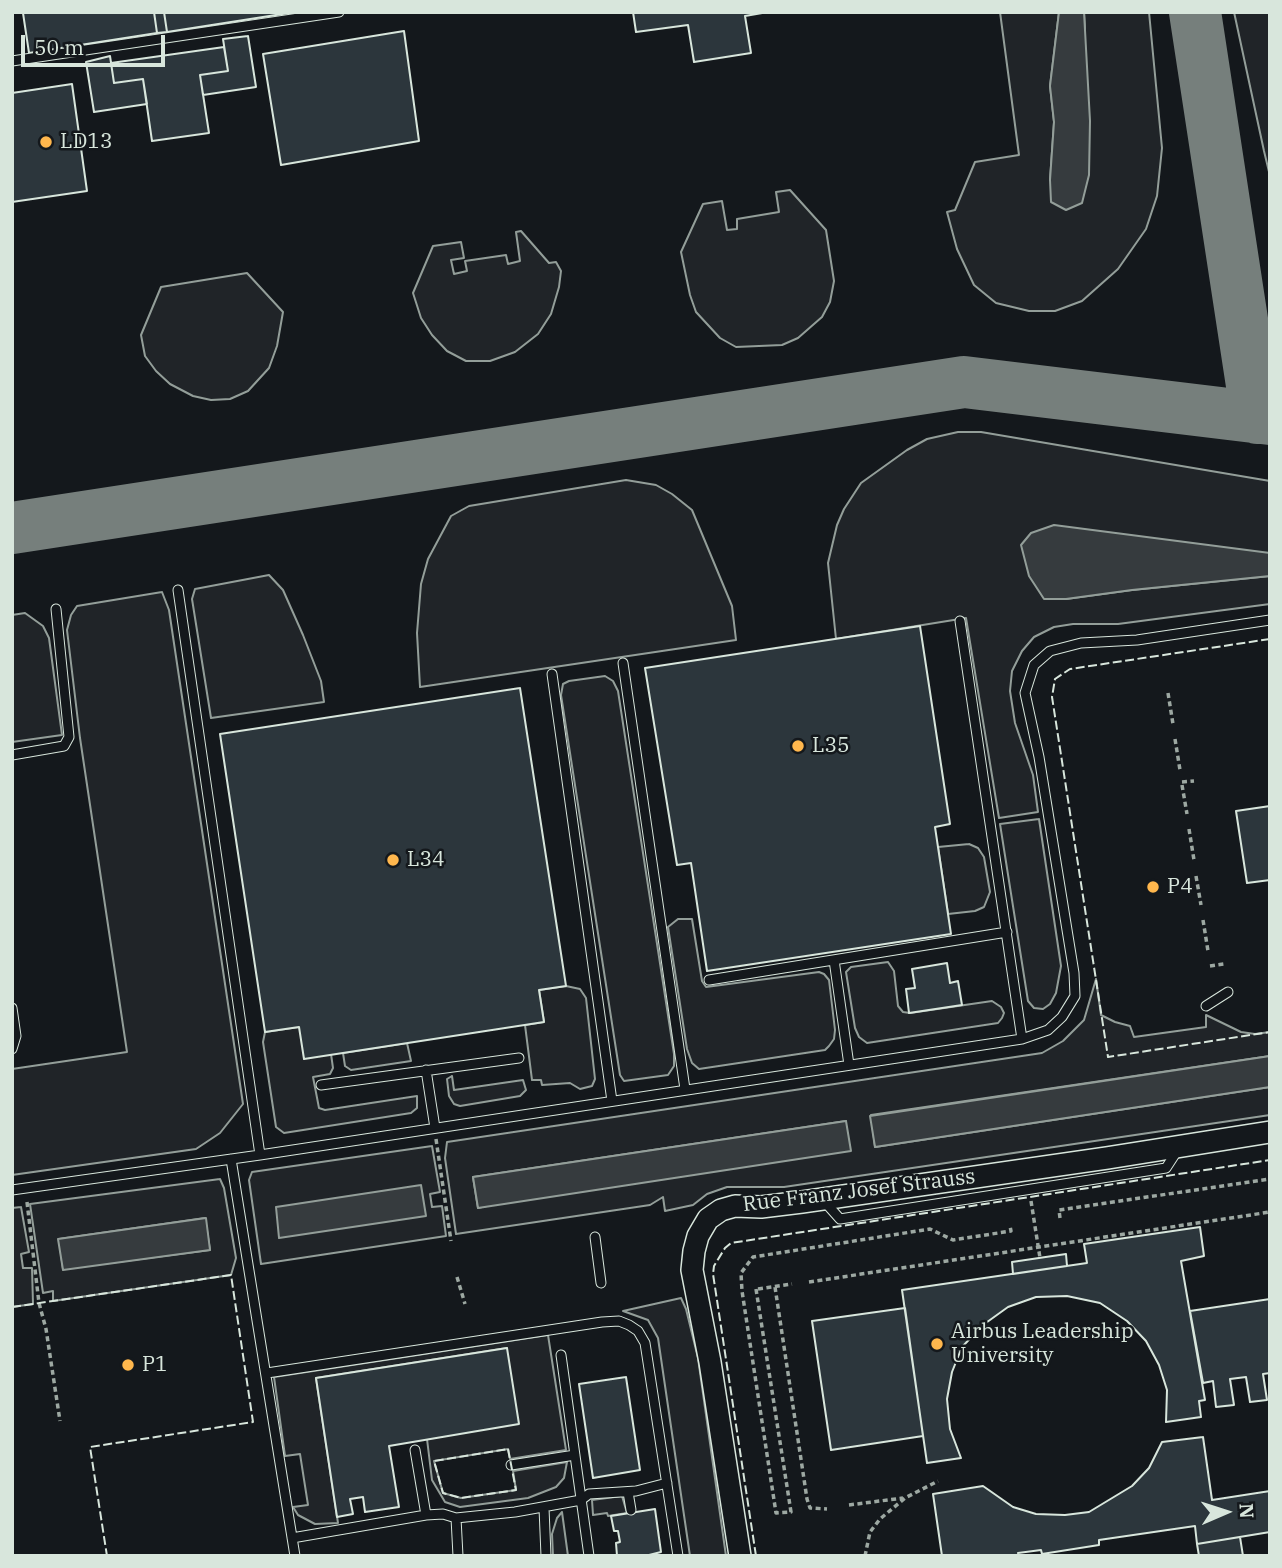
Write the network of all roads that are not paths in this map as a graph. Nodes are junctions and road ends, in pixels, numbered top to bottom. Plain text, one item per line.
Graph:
1 (339, 12) edge
2 (12, 61) edge
3 (178, 590) dead end
4 (55, 609) dead end
5 (1270, 620) edge
6 (960, 621) dead end
7 (623, 663) dead end
8 (552, 674) dead end
9 (12, 755) edge
10 (1007, 932) junction
11 (834, 960) junction
12 (709, 980) dead end
13 (1228, 992) dead end
14 (1206, 1006) dead end
15 (12, 1008) edge
16 (1022, 1039) junction
17 (12, 1049) edge
18 (519, 1058) dead end
19 (849, 1065) junction
20 (426, 1070) junction
21 (321, 1085) dead end
22 (685, 1089) junction
23 (612, 1101) junction
24 (435, 1128) junction
25 (1270, 1132) edge
26 (1180, 1146) junction
27 (260, 1155) junction
28 (231, 1159) junction
29 (12, 1190) edge
30 (822, 1199) junction
31 (596, 1237) dead end
32 (601, 1283) dead end
33 (561, 1355) dead end
34 (267, 1373) junction
35 (415, 1450) dead end
36 (575, 1455) junction
37 (511, 1465) dead end
38 (667, 1483) junction
39 (628, 1492) junction
40 (581, 1500) junction
41 (544, 1507) junction
42 (631, 1510) dead end
43 (426, 1515) junction
44 (456, 1518) junction
45 (292, 1538) junction
46 (295, 1556) edge
47 (458, 1556) edge
48 (546, 1556) edge
49 (589, 1556) edge
50 (678, 1556) edge
51 (740, 1556) edge

1 - 2 lane
3 - 27 lane
4 - 9 lane
5 - 16 lane
6 - 10 lane
7 - 22 lane
8 - 23 lane
10 - 11 lane
10 - 16 lane
11 - 12 lane
11 - 19 lane
13 - 14 lane
15 - 17 lane
16 - 19 lane
18 - 20 lane
19 - 22 lane
20 - 21 lane
20 - 24 lane
22 - 23 lane
23 - 24 lane
24 - 27 lane
25 - 26 street, Rue Franz Josef Strauss
26 - 30 street, Rue Franz Josef Strauss
26 - 30 lane
27 - 28 lane
28 - 29 lane
28 - 34 lane
30 - 51 street, Rue Franz Josef Strauss
31 - 32 lane
33 - 36 lane
34 - 38 lane
34 - 45 lane
35 - 43 lane
36 - 37 lane
36 - 40 lane
38 - 39 lane
38 - 50 lane
39 - 40 lane
39 - 42 lane
40 - 41 lane
40 - 49 lane
41 - 44 lane
41 - 48 lane
43 - 44 lane
43 - 45 lane
44 - 47 lane
45 - 46 lane

